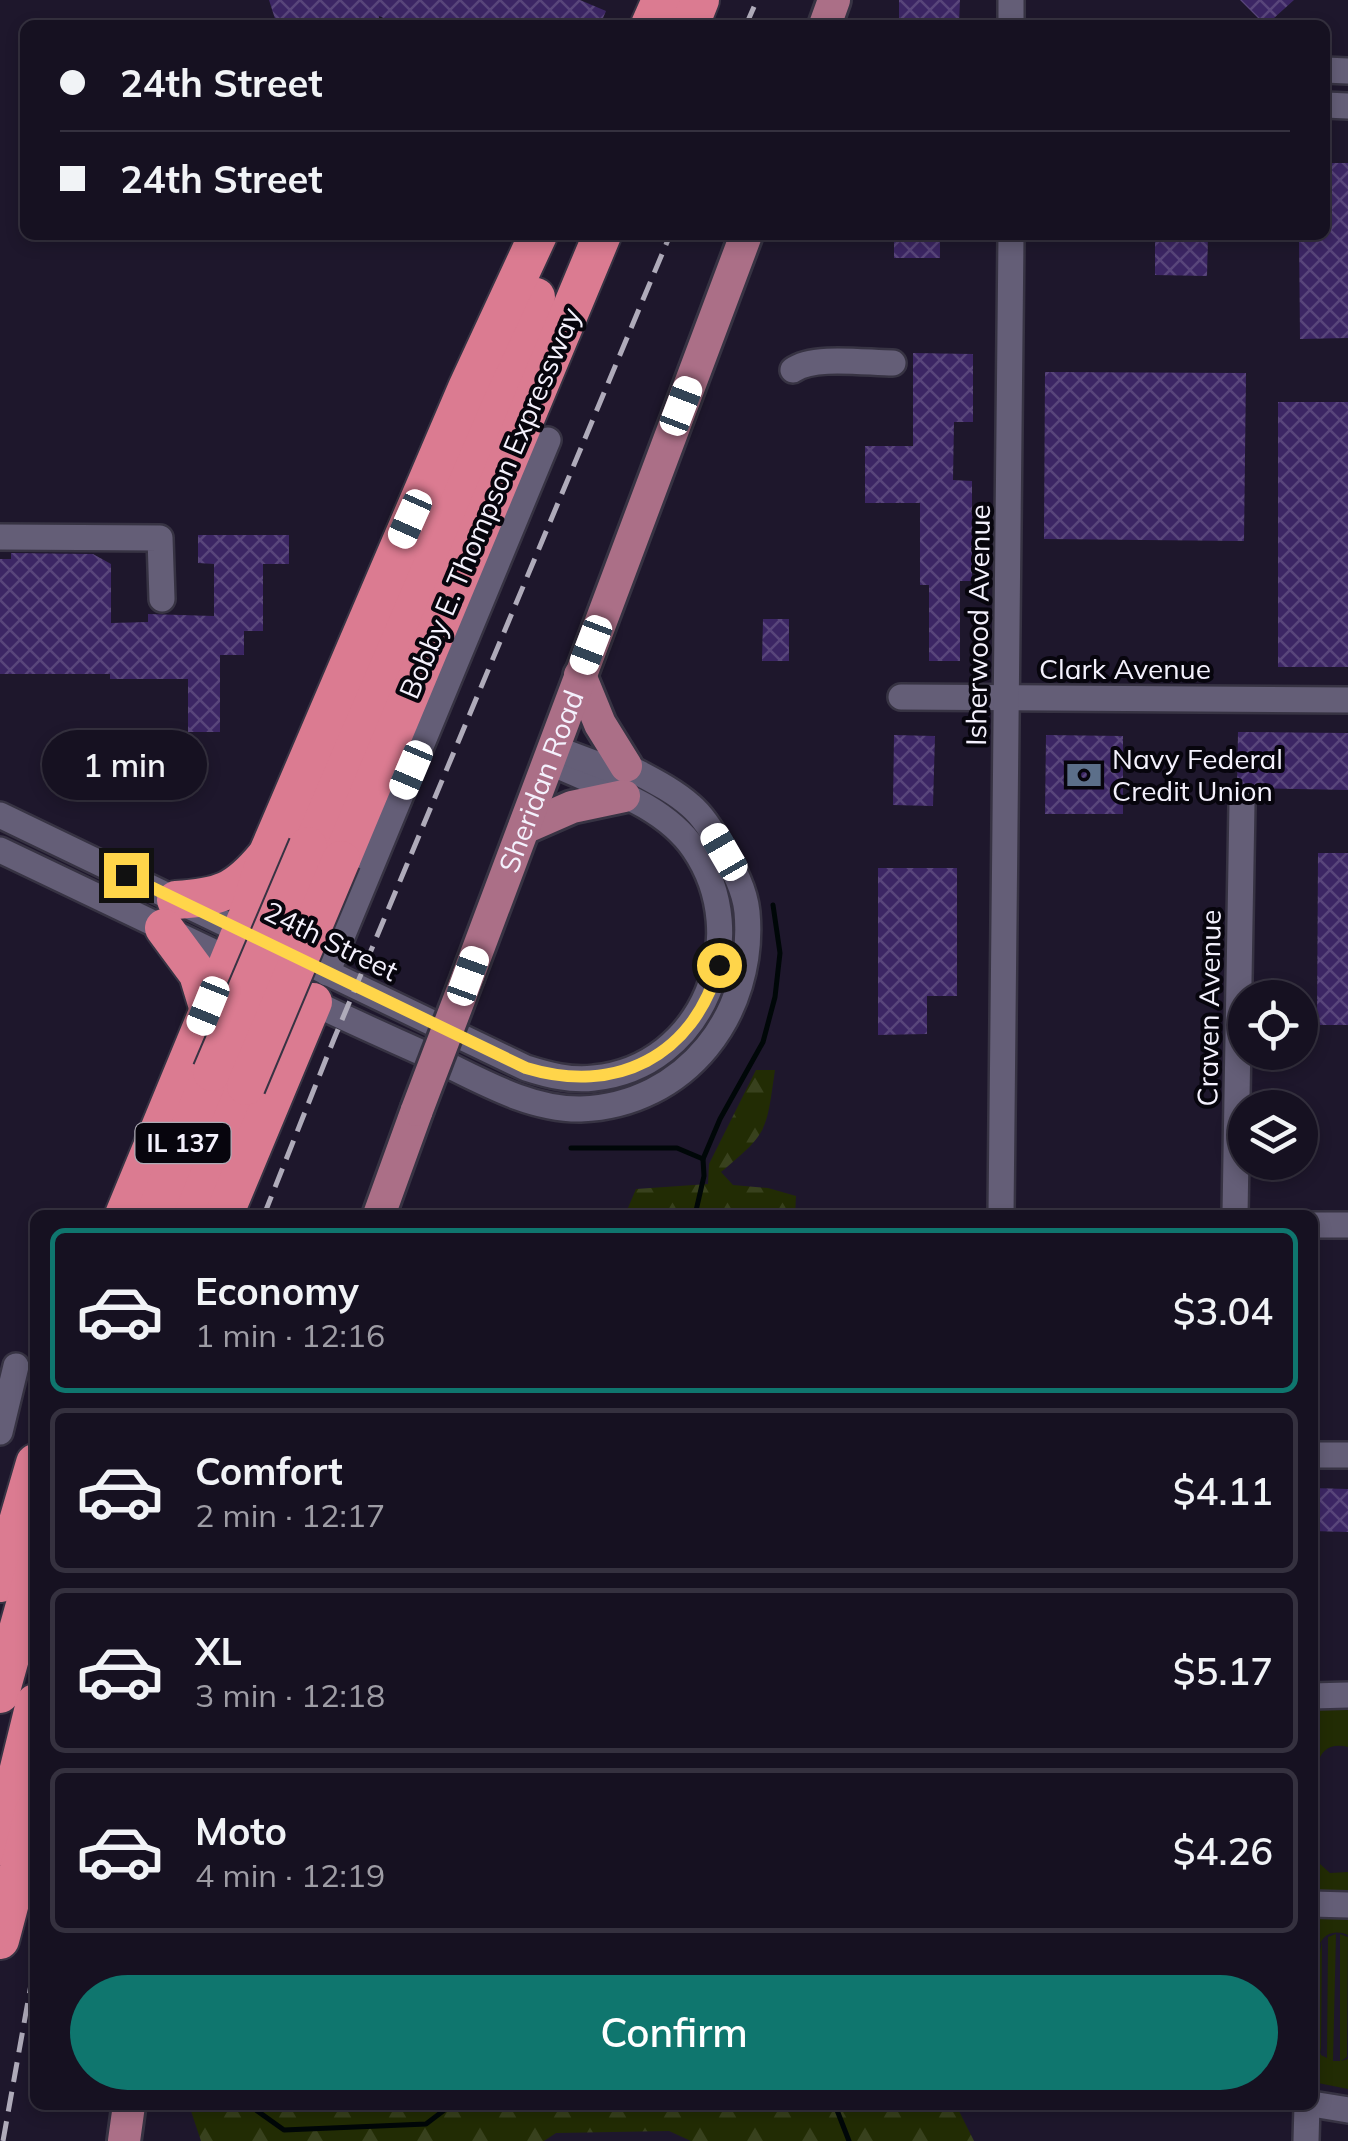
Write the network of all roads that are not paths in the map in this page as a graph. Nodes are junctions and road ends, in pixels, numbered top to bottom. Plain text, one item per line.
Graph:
1 (536, 240) edge
2 (560, 240) edge
3 (600, 240) edge
4 (744, 240) edge
5 (1011, 240) edge
6 (892, 364) dead end
7 (793, 370) dead end
8 (548, 440) dead end
9 (0, 537) edge
10 (162, 599) dead end
11 (580, 675) junction
12 (901, 697) dead end
13 (1007, 698) junction
14 (1348, 700) edge
15 (551, 755) junction
16 (625, 781) junction
17 (1242, 803) dead end
18 (0, 814) edge
19 (524, 828) junction
20 (0, 850) edge
21 (324, 853) junction
22 (267, 856) junction
23 (170, 914) junction
24 (235, 946) junction
25 (320, 988) junction
26 (208, 1006) junction
27 (229, 1079) junction
28 (126, 1210) edge
29 (158, 1210) edge
30 (195, 1210) edge
31 (226, 1210) edge
32 (380, 1210) edge
33 (1002, 1210) edge
34 (1235, 1210) edge
35 (1318, 1225) edge
36 (1348, 1225) edge
37 (16, 1366) dead end
38 (0, 1432) edge
39 (1318, 1455) edge
40 (1348, 1455) edge
41 (30, 1480) edge
42 (0, 1583) edge
43 (30, 1587) edge
44 (0, 1694) edge
45 (1348, 1695) edge
46 (1318, 1696) edge
47 (30, 1723) edge
48 (30, 1828) edge
49 (0, 1846) edge
50 (1318, 1904) edge
51 (1348, 1905) edge
52 (0, 1940) edge
53 (1318, 2105) edge
54 (128, 2110) edge
55 (1309, 2110) edge
56 (1348, 2110) edge
57 (124, 2141) edge
58 (1306, 2141) edge

1 - 22 highway
2 - 21 highway, Bobby E. Thompson Expressway / IL 137
3 - 21 highway, Bobby E. Thompson Expressway / IL 137
4 - 11 main road, Sheridan Road
5 - 13 street, Isherwood Avenue
6 - 7 street
8 - 25 street
9 - 10 street
11 - 15 main road, Sheridan Road
11 - 16 main road
12 - 13 street, Clark Avenue
13 - 14 street, Clark Avenue
13 - 33 street, Isherwood Avenue
15 - 16 street, 24th Street
15 - 19 main road, Sheridan Road
16 - 19 main road
16 - 25 street, 24th Street
17 - 34 street, Craven Avenue
18 - 23 street, 24th Street
19 - 32 main road, Sheridan Road, bridge
20 - 23 street, 24th Street
21 - 27 highway, Bobby E. Thompson Expressway / IL 137, bridge
22 - 23 highway
22 - 24 highway
23 - 24 street, 24th Street
23 - 26 highway
24 - 25 street, 24th Street
24 - 26 highway
25 - 31 highway
26 - 28 highway
27 - 29 highway, Bobby E. Thompson Expressway / IL 137
27 - 30 highway, Bobby E. Thompson Expressway / IL 137
35 - 36 street
37 - 38 street
39 - 40 street
41 - 42 highway
43 - 44 highway
45 - 46 street
47 - 49 highway
48 - 52 highway
50 - 51 street
53 - 56 street
54 - 57 main road
55 - 58 street

